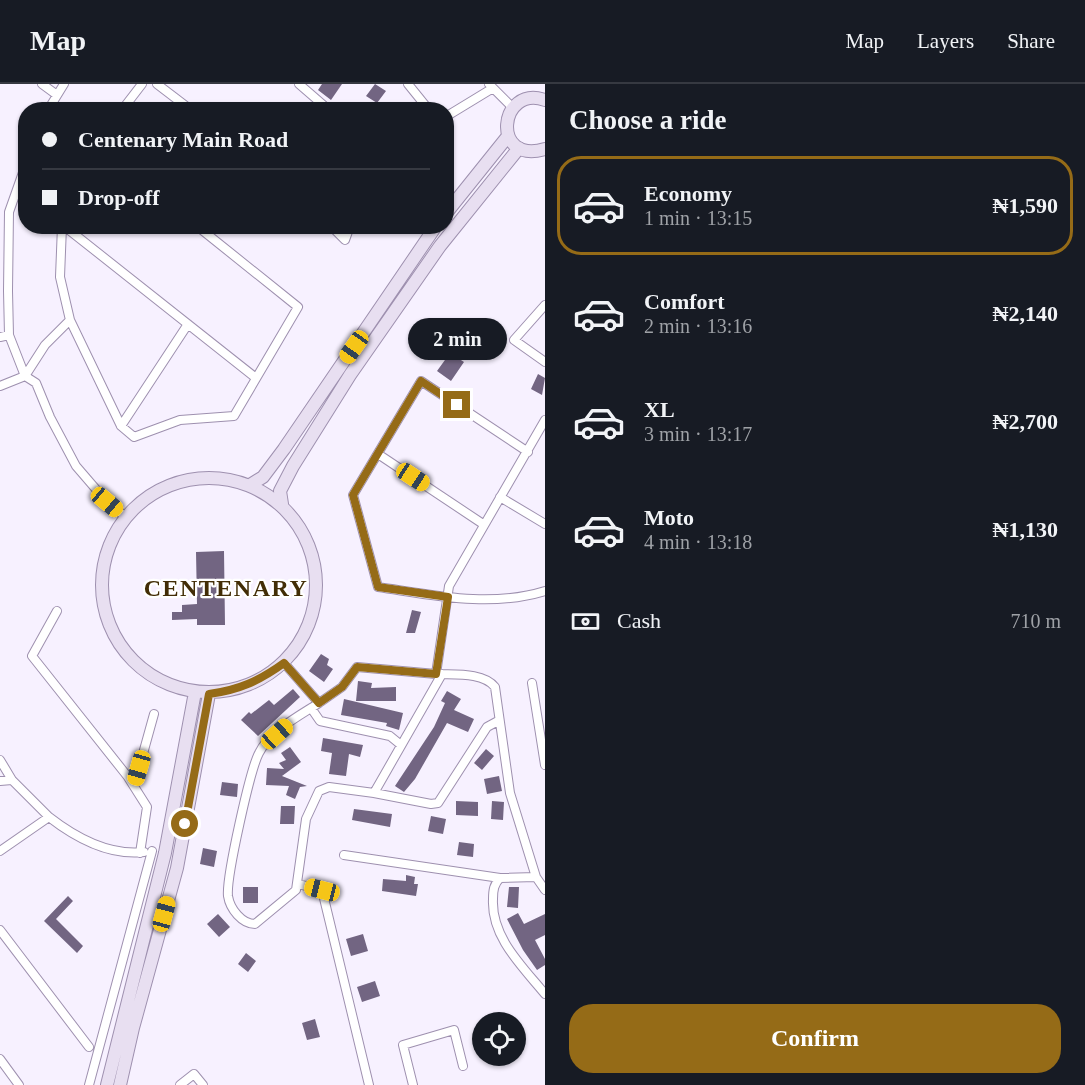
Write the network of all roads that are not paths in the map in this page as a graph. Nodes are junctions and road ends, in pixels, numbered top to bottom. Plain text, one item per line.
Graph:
1 (42, 84) edge
2 (64, 84) edge
3 (142, 84) edge
4 (157, 84) edge
5 (299, 84) edge
6 (408, 84) edge
7 (491, 86) edge
8 (57, 95) junction
9 (545, 100) edge
10 (53, 102) edge
11 (128, 102) edge
12 (181, 102) edge
13 (320, 102) edge
14 (423, 102) edge
15 (512, 107) junction
16 (454, 111) edge
17 (508, 136) junction
18 (519, 148) junction
19 (545, 150) edge
20 (18, 187) edge
21 (454, 203) edge
22 (454, 229) edge
23 (63, 234) edge
24 (73, 234) edge
25 (207, 234) edge
26 (431, 234) edge
27 (450, 234) edge
28 (545, 305) edge
29 (70, 320) junction
30 (188, 324) junction
31 (4, 336) edge
32 (545, 362) edge
33 (25, 376) junction
34 (256, 378) junction
35 (0, 386) edge
36 (544, 423) edge
37 (121, 426) junction
38 (528, 452) junction
39 (378, 454) junction
40 (250, 485) junction
41 (500, 497) junction
42 (282, 504) junction
43 (126, 517) junction
44 (483, 524) junction
45 (545, 524) edge
46 (545, 591) edge
47 (448, 597) junction
48 (57, 611) dead end
49 (284, 663) junction
50 (439, 674) junction
51 (532, 682) dead end
52 (195, 693) junction
53 (209, 694) junction
54 (315, 706) junction
55 (154, 714) dead end
56 (498, 721) junction
57 (401, 745) junction
58 (0, 760) edge
59 (545, 765) edge
60 (12, 780) junction
61 (0, 781) edge
62 (134, 786) junction
63 (374, 793) junction
64 (49, 817) junction
65 (0, 851) edge
66 (152, 851) junction
67 (140, 853) junction
68 (165, 853) junction
69 (344, 855) dead end
70 (537, 877) junction
71 (500, 878) junction
72 (298, 884) junction
73 (545, 890) edge
74 (0, 930) edge
75 (545, 994) edge
76 (88, 1047) dead end
77 (0, 1059) edge
78 (463, 1066) dead end
79 (19, 1085) edge
80 (89, 1085) edge
81 (107, 1085) edge
82 (120, 1085) edge
83 (180, 1085) edge
84 (203, 1085) edge
85 (369, 1085) edge
86 (413, 1085) edge

1 - 8 street
2 - 8 street
3 - 11 street
4 - 12 street
5 - 13 street
6 - 14 street
7 - 15 street
7 - 16 street
8 - 10 street
9 - 15 street
15 - 17 street
17 - 18 street
17 - 21 street
18 - 19 street
18 - 22 street
20 - 31 street
23 - 29 street
24 - 30 street
25 - 34 street
26 - 40 street
27 - 42 street
28 - 32 street
29 - 33 street
29 - 37 street
30 - 34 street
30 - 37 street
31 - 33 street
33 - 35 street
33 - 43 street
34 - 37 street
36 - 38 street
38 - 39 street
38 - 41 street
39 - 44 street
39 - 47 street
40 - 42 street
40 - 43 street
41 - 44 street
41 - 45 street
42 - 49 street
43 - 52 street
44 - 47 street
46 - 47 street
47 - 50 street
48 - 62 street
49 - 53 street
49 - 54 street
50 - 54 street
50 - 56 street
50 - 57 street
51 - 59 street
52 - 53 street
52 - 68 street
53 - 82 street
54 - 57 street
54 - 72 street
55 - 62 street
56 - 63 street
56 - 70 street
57 - 63 street
58 - 60 street
60 - 61 street
60 - 64 street
62 - 67 street
63 - 72 street
64 - 65 street
64 - 67 street
66 - 67 street
66 - 68 street
66 - 80 street
68 - 81 street
69 - 71 street
70 - 71 street
70 - 73 street
71 - 75 street
72 - 85 street
74 - 76 street
77 - 79 street
78 - 86 street
83 - 84 street

